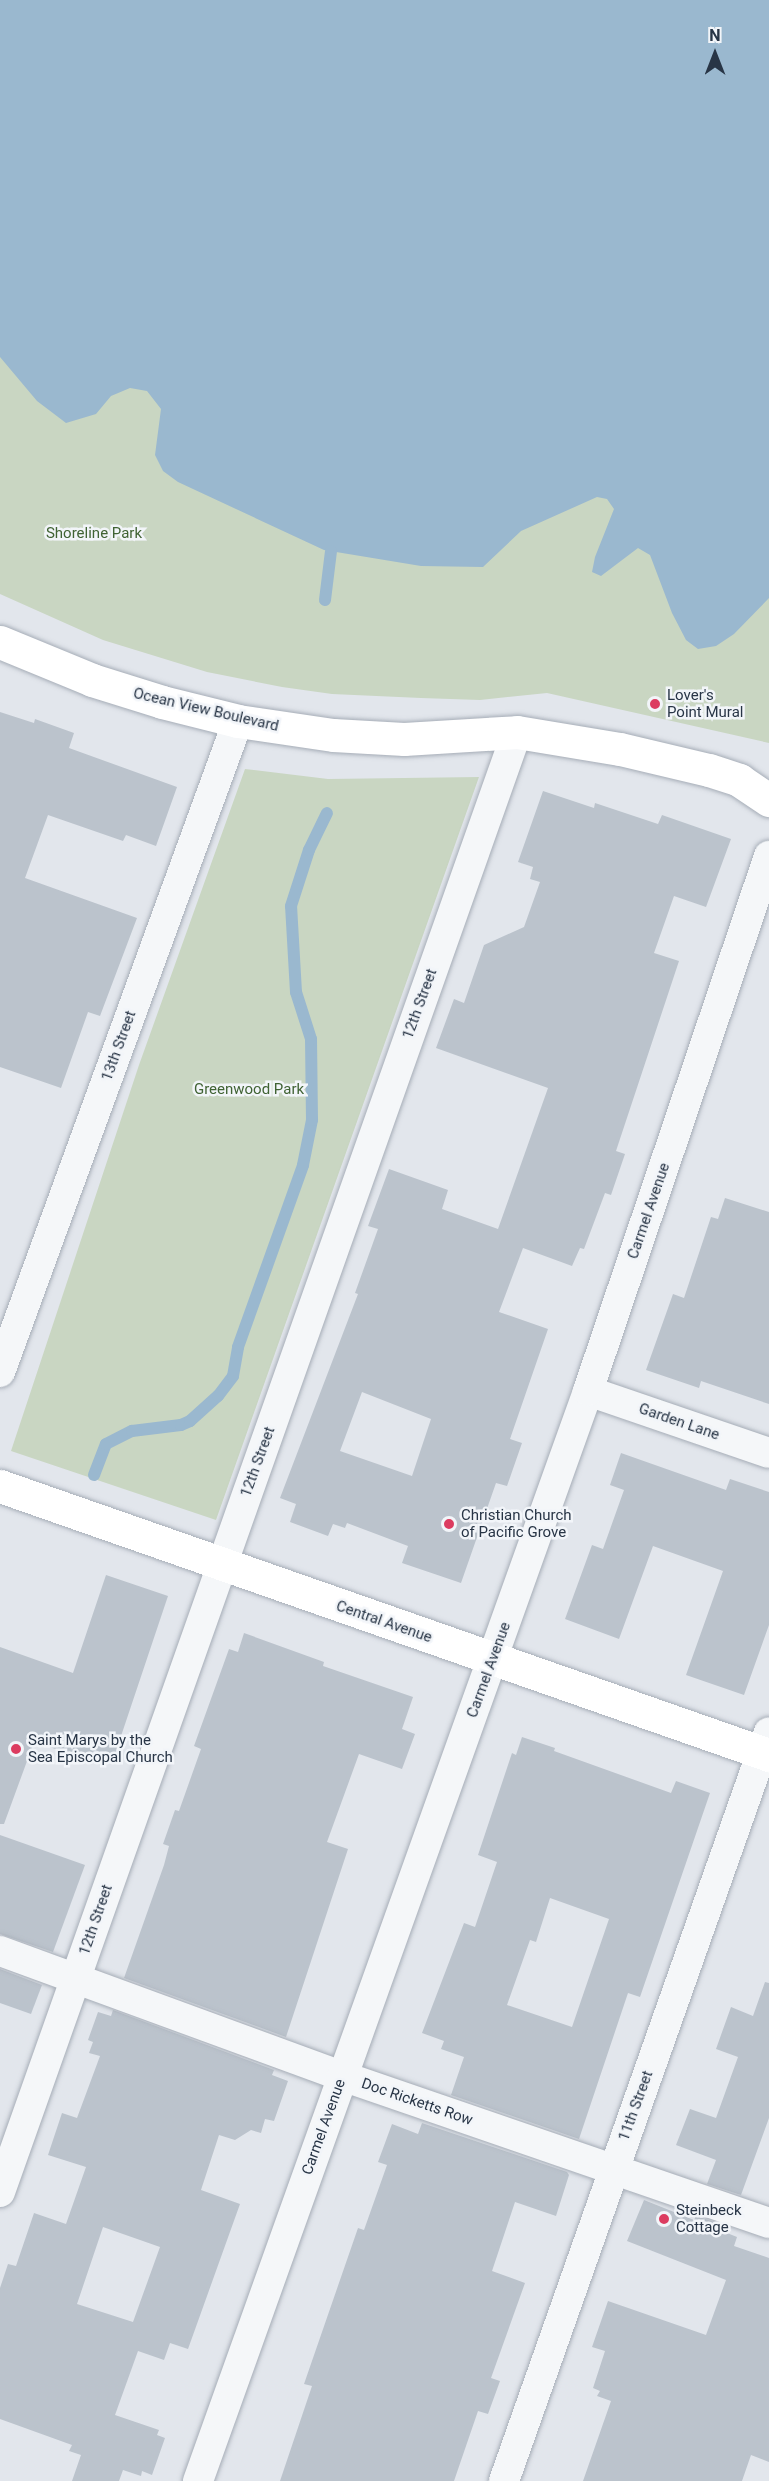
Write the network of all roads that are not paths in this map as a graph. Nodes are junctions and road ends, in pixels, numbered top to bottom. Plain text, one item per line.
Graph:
1 (0, 642) edge
2 (238, 721) junction
3 (517, 732) junction
4 (769, 800) edge
5 (769, 856) edge
6 (0, 1372) edge
7 (588, 1390) junction
8 (769, 1453) edge
9 (0, 1486) edge
10 (221, 1565) junction
11 (494, 1659) junction
12 (767, 1746) edge
13 (0, 1951) edge
14 (76, 1978) junction
15 (342, 2076) junction
16 (613, 2169) junction
17 (0, 2192) edge
18 (769, 2223) edge
19 (198, 2481) edge
20 (504, 2481) edge

1 - 2 street, Ocean View Boulevard
2 - 3 street, Ocean View Boulevard
2 - 6 street, 13th Street
3 - 4 street, Ocean View Boulevard
3 - 10 street, 12th Street
5 - 7 street, Carmel Avenue
7 - 8 street, Garden Lane
7 - 11 street, Carmel Avenue
9 - 10 street, Central Avenue
10 - 11 street, Central Avenue
10 - 14 street, 12th Street
11 - 12 street, Central Avenue
11 - 15 street, Carmel Avenue
12 - 16 street, 11th Street
13 - 14 street, Doc Ricketts Row
14 - 15 street, Doc Ricketts Row
14 - 17 street, 12th Street
15 - 16 street, Doc Ricketts Row
15 - 19 street, Carmel Avenue
16 - 18 street, Doc Ricketts Row
16 - 20 street, 11th Street

